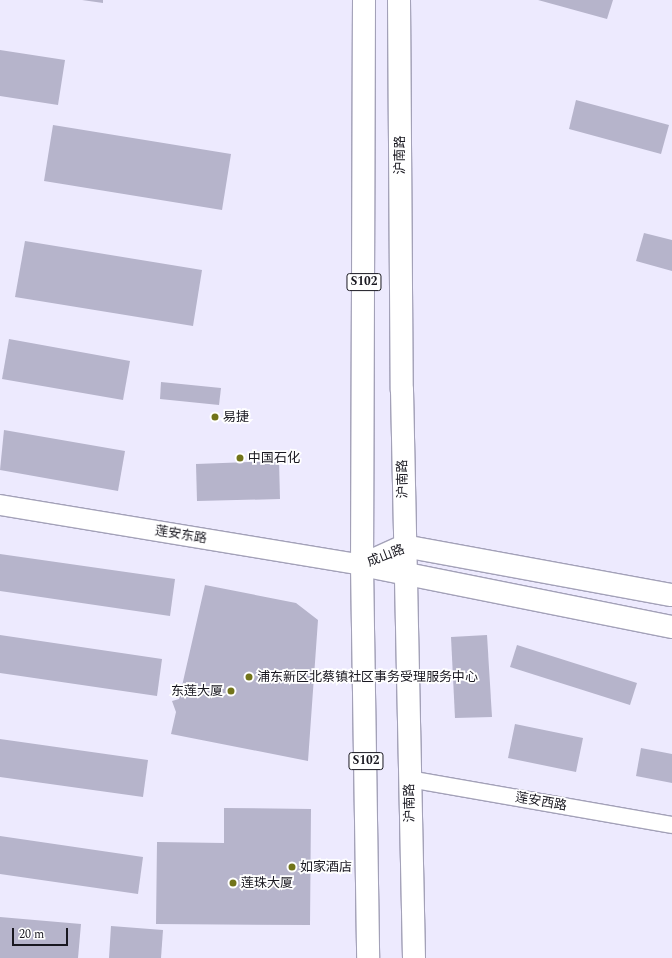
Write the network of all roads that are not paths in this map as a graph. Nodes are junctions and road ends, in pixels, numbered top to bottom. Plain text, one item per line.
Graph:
1 (364, 0) edge
2 (399, 0) edge
3 (0, 504) edge
4 (404, 546) junction
5 (362, 565) junction
6 (405, 573) junction
7 (672, 594) edge
8 (672, 627) edge
9 (409, 779) junction
10 (672, 825) edge
11 (368, 958) edge
12 (414, 958) edge

1 - 5 main road, S102
2 - 4 main road, 沪南路 / S102
3 - 5 street, 莲安东路
4 - 5 main road, 成山路
4 - 6 main road, 沪南路 / S102
4 - 7 main road, 成山路
5 - 6 main road, 成山路
5 - 11 main road, S102
6 - 8 main road, 成山路
6 - 9 main road, 沪南路 / S102
9 - 10 street, 莲安西路
9 - 12 main road, 沪南路 / S102

